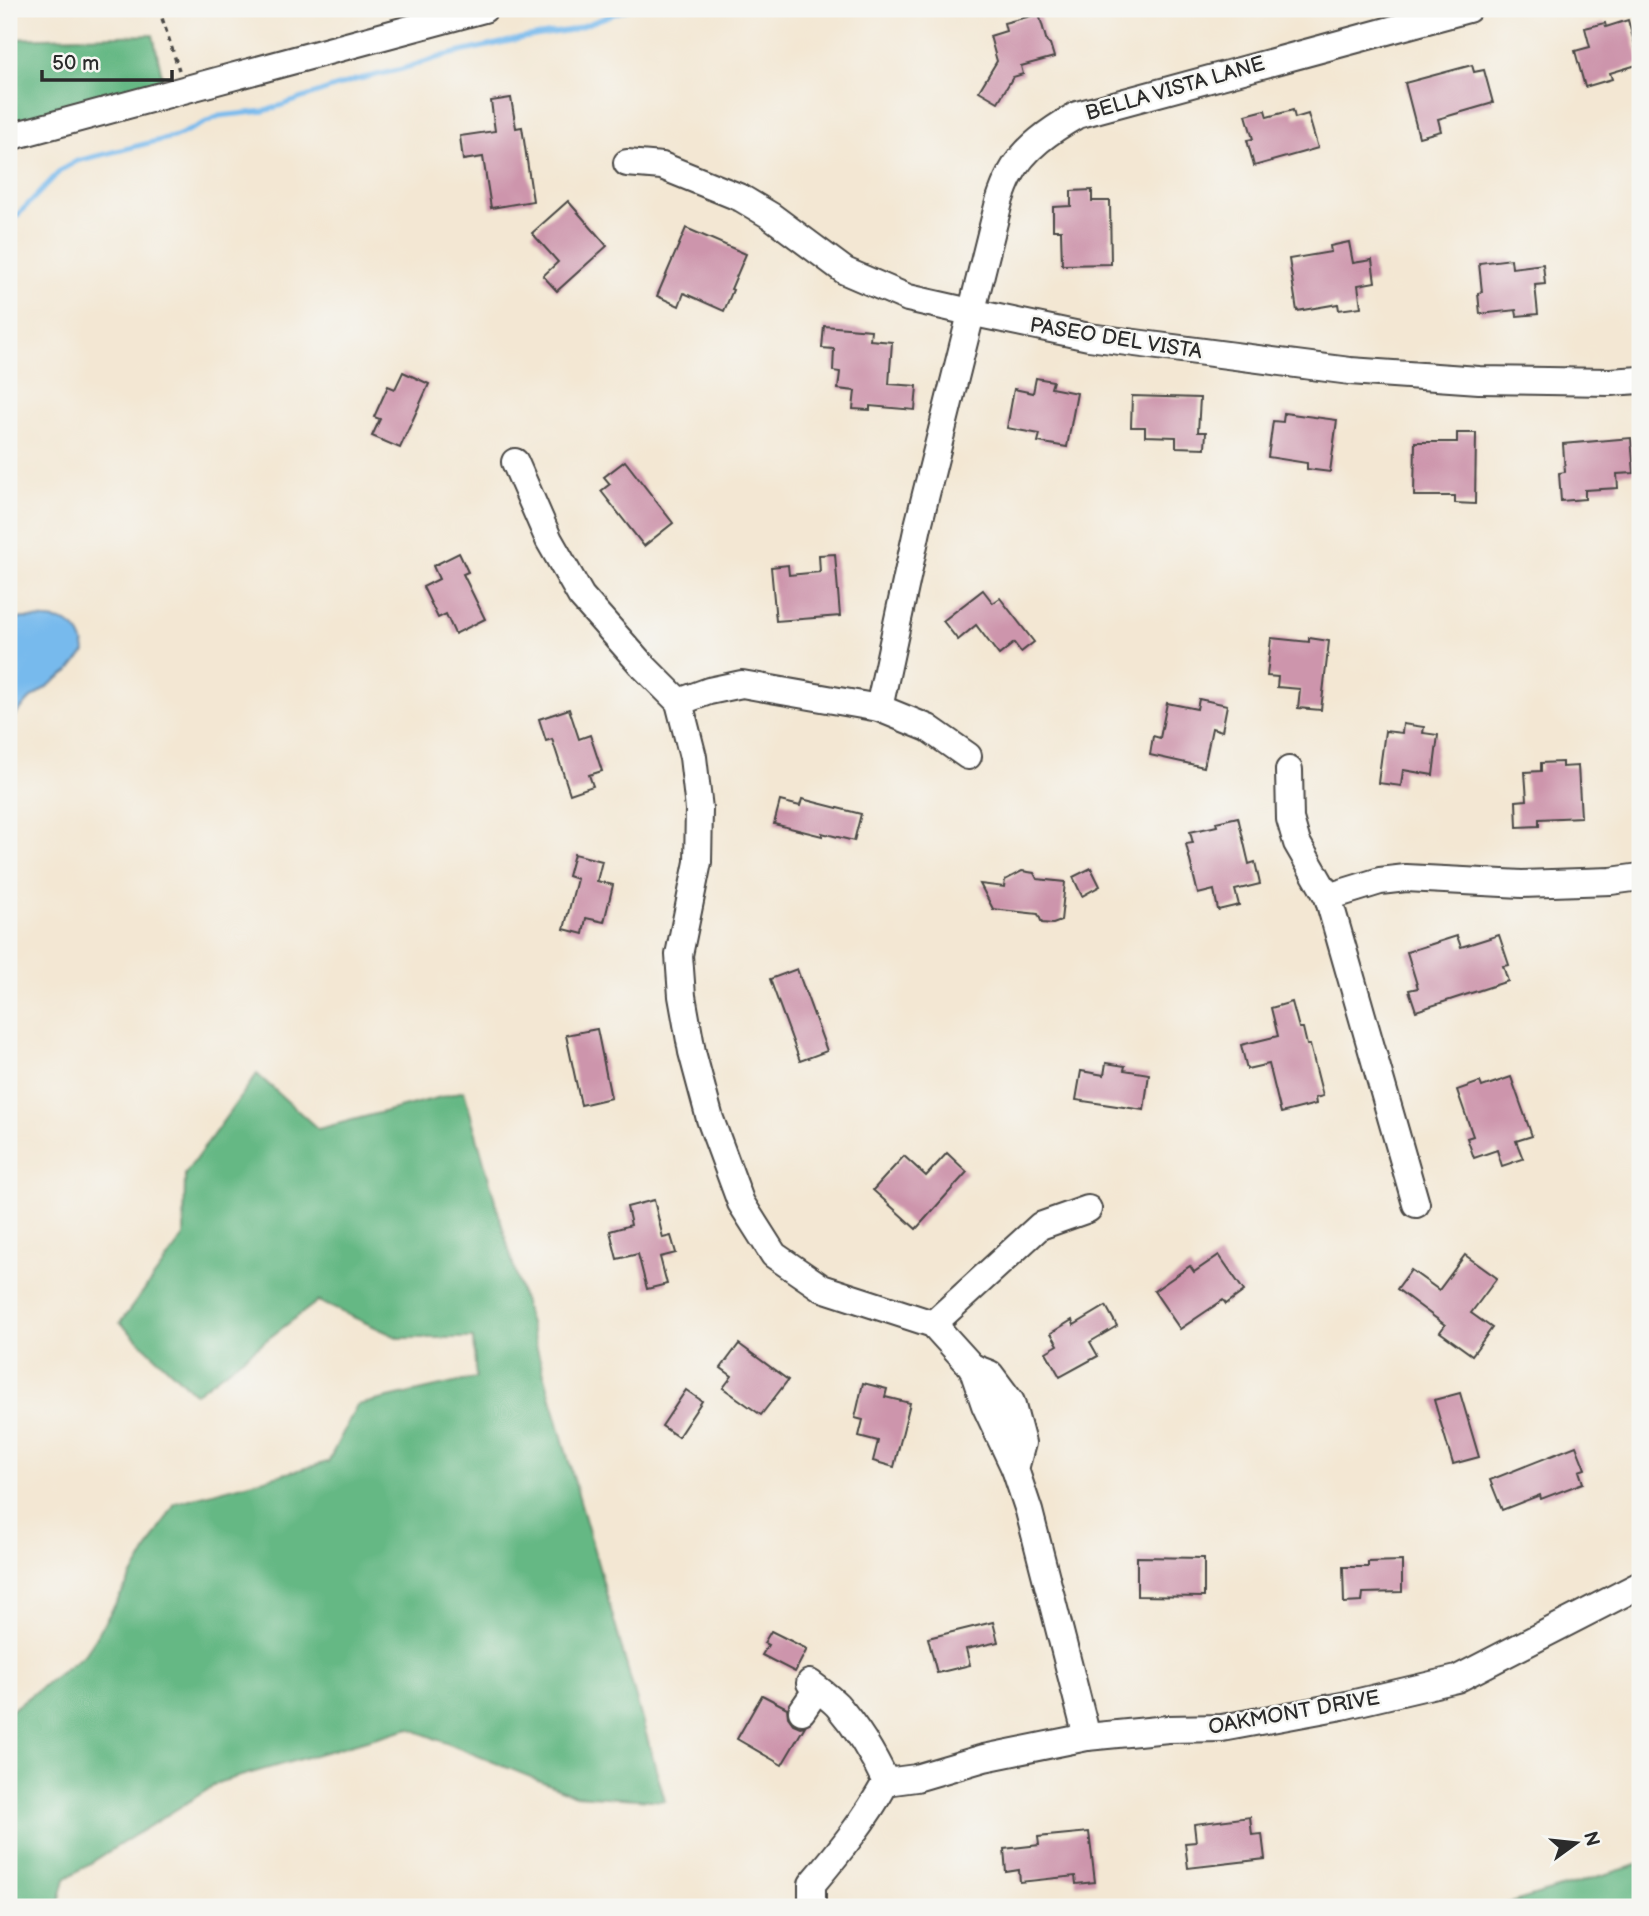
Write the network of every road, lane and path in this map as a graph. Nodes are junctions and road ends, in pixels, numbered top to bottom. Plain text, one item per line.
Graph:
1 (159, 9) edge
2 (484, 9) edge
3 (1468, 9) edge
4 (186, 89) junction
5 (9, 137) edge
6 (627, 163) dead end
7 (970, 312) junction
8 (1640, 380) edge
9 (515, 462) dead end
10 (679, 702) junction
11 (878, 708) junction
12 (968, 756) dead end
13 (1289, 770) dead end
14 (1640, 877) edge
15 (1328, 897) junction
16 (1416, 1204) dead end
17 (1088, 1209) dead end
18 (933, 1324) junction
19 (1640, 1585) edge
20 (802, 1711) dead end
21 (1087, 1737) junction
22 (886, 1782) junction
23 (812, 1907) edge

1 - 4 path
2 - 4 street
3 - 7 street, BELLA VISTA LANE
4 - 5 street
6 - 7 street, PASEO DEL VISTA
7 - 8 street, PASEO DEL VISTA
7 - 11 street, BELLA VISTA LANE
9 - 10 street
10 - 11 street
10 - 18 street
11 - 12 street
13 - 15 street
14 - 15 street
15 - 16 street
17 - 18 street
18 - 21 street
19 - 21 street, OAKMONT DRIVE
20 - 22 street
21 - 22 street, OAKMONT DRIVE
22 - 23 street

